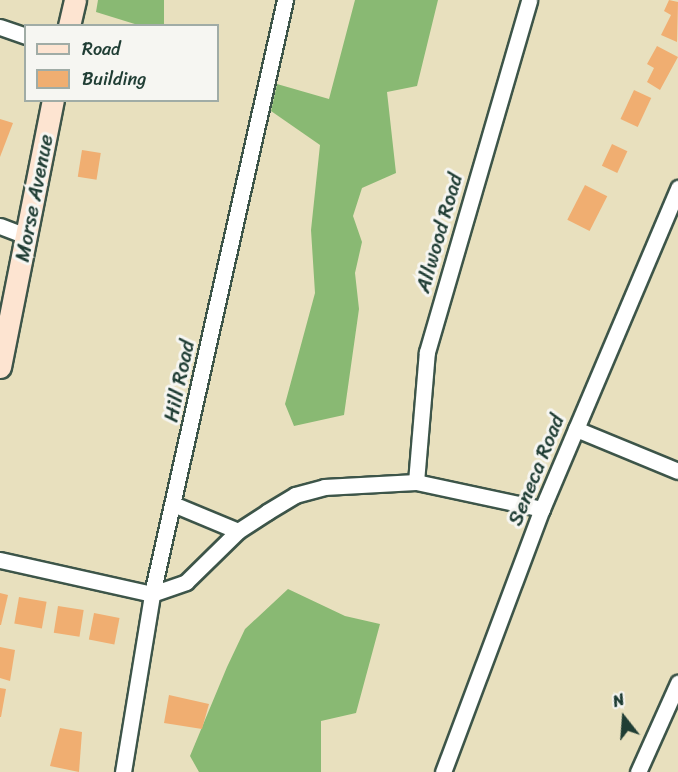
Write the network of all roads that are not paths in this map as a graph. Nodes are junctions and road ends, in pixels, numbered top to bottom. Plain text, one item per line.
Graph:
1 (75, 0) edge
2 (285, 0) edge
3 (529, 0) edge
4 (69, 24) edge
5 (0, 27) edge
6 (24, 35) edge
7 (53, 102) edge
8 (678, 188) edge
9 (0, 226) edge
10 (26, 236) junction
11 (0, 367) edge
12 (576, 429) junction
13 (678, 471) edge
14 (416, 482) junction
15 (173, 504) junction
16 (542, 509) junction
17 (238, 531) junction
18 (0, 560) edge
19 (152, 594) junction
20 (678, 683) edge
21 (123, 772) edge
22 (443, 772) edge
23 (638, 772) edge

1 - 4 street
2 - 15 street, Hill Road
3 - 14 street, Allwood Road
5 - 6 street
7 - 10 street, Morse Avenue
8 - 12 street, Seneca Road
9 - 10 street
10 - 11 street, Morse Avenue
12 - 13 street
12 - 16 street, Seneca Road
14 - 16 street
14 - 17 street
15 - 17 street
15 - 19 street, Hill Road
16 - 22 street, Seneca Road
17 - 19 street
18 - 19 street
19 - 21 street, Hill Road
20 - 23 street

